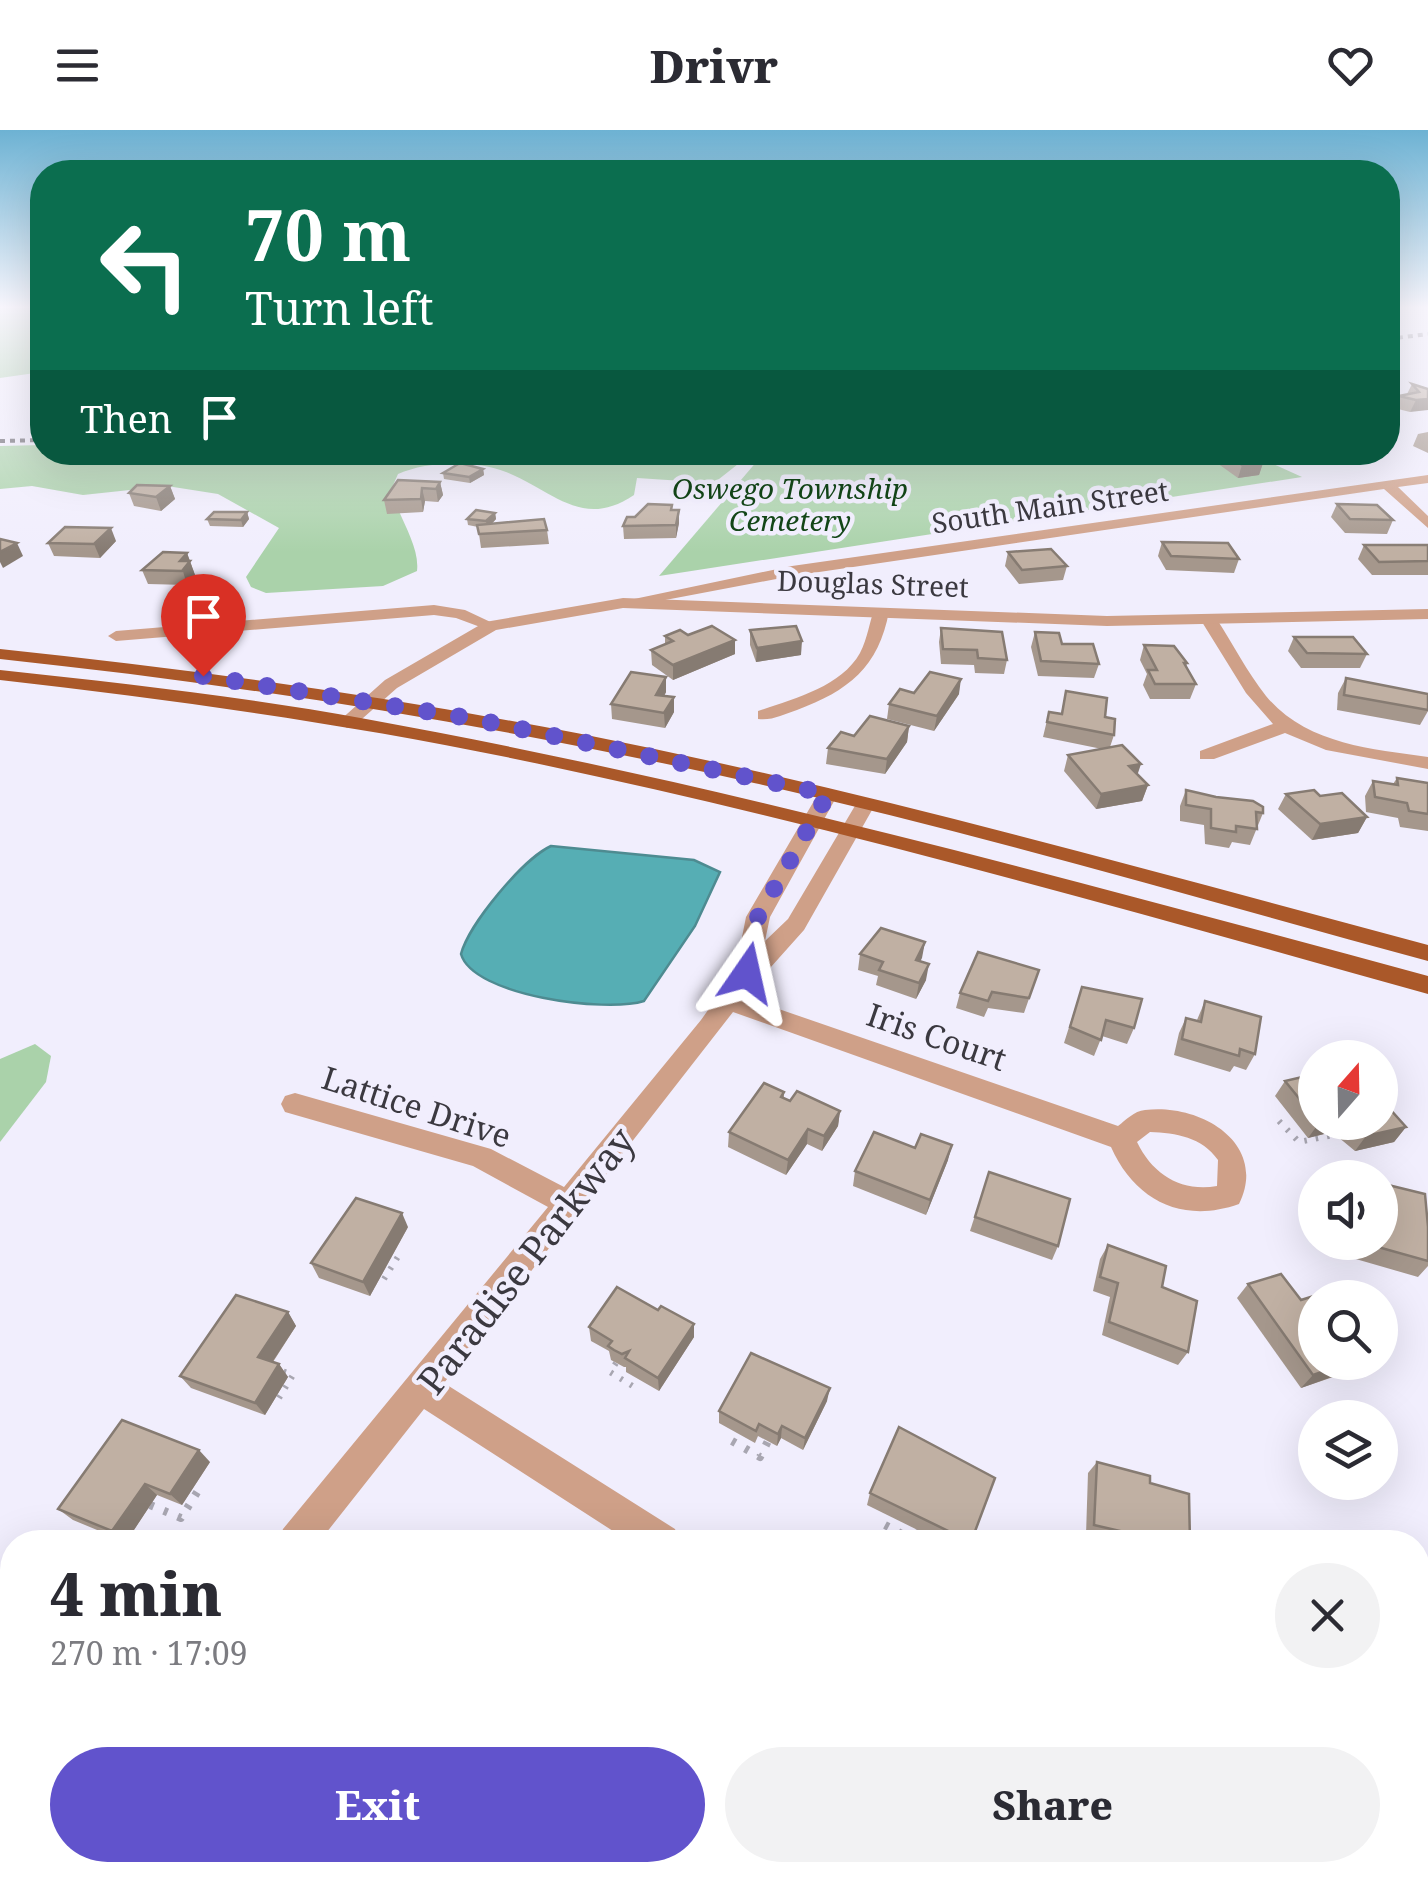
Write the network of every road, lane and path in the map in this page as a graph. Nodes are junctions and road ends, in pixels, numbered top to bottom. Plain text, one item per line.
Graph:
1 (1428, 479) edge
2 (1387, 485) junction
3 (1428, 524) edge
4 (623, 603) junction
5 (882, 611) junction
6 (1428, 614) edge
7 (1210, 622) junction
8 (491, 626) junction
9 (116, 636) dead end
10 (0, 654) edge
11 (0, 676) edge
12 (371, 701) junction
13 (765, 715) dead end
14 (346, 722) junction
15 (1285, 726) junction
16 (1207, 755) dead end
17 (1428, 764) edge
18 (828, 794) junction
19 (866, 803) junction
20 (813, 820) junction
21 (851, 829) junction
22 (1428, 952) edge
23 (747, 973) junction
24 (1428, 986) edge
25 (729, 1001) junction
26 (295, 1104) dead end
27 (1279, 1120) dead end
28 (1122, 1139) dead end
29 (1309, 1140) edge
30 (570, 1204) junction
31 (392, 1252) edge
32 (384, 1279) dead end
33 (616, 1363) edge
34 (270, 1366) edge
35 (423, 1389) junction
36 (639, 1390) dead end
37 (279, 1398) dead end
38 (732, 1441) dead end
39 (768, 1441) edge
40 (201, 1486) dead end
41 (150, 1505) edge
42 (884, 1524) dead end
43 (306, 1530) edge
44 (643, 1530) edge
45 (895, 1530) edge

1 - 2 street, South Main Street
2 - 3 street
2 - 4 street, South Main Street
4 - 5 street, Douglas Street
4 - 8 street, Douglas Street
5 - 7 street, Douglas Street
5 - 13 street
6 - 7 street, Douglas Street
7 - 15 street
8 - 9 street
8 - 12 street, Douglas Street
10 - 12 main road
11 - 14 main road
12 - 14 street, Douglas Street
12 - 18 main road
14 - 20 main road
15 - 16 street
15 - 17 street
18 - 19 main road
18 - 20 street, Paradise Parkway
19 - 21 street, Paradise Parkway
19 - 22 main road
20 - 21 main road
20 - 23 street, Paradise Parkway
21 - 23 street, Paradise Parkway
21 - 24 main road
23 - 25 street, Paradise Parkway
25 - 28 street, Iris Court
25 - 30 street, Paradise Parkway
26 - 30 street, Lattice Drive
27 - 29 path
30 - 35 street, Paradise Parkway
31 - 32 path
33 - 36 path
34 - 37 path
35 - 43 street, Paradise Parkway
35 - 44 street
38 - 39 path
40 - 41 path
42 - 45 path

